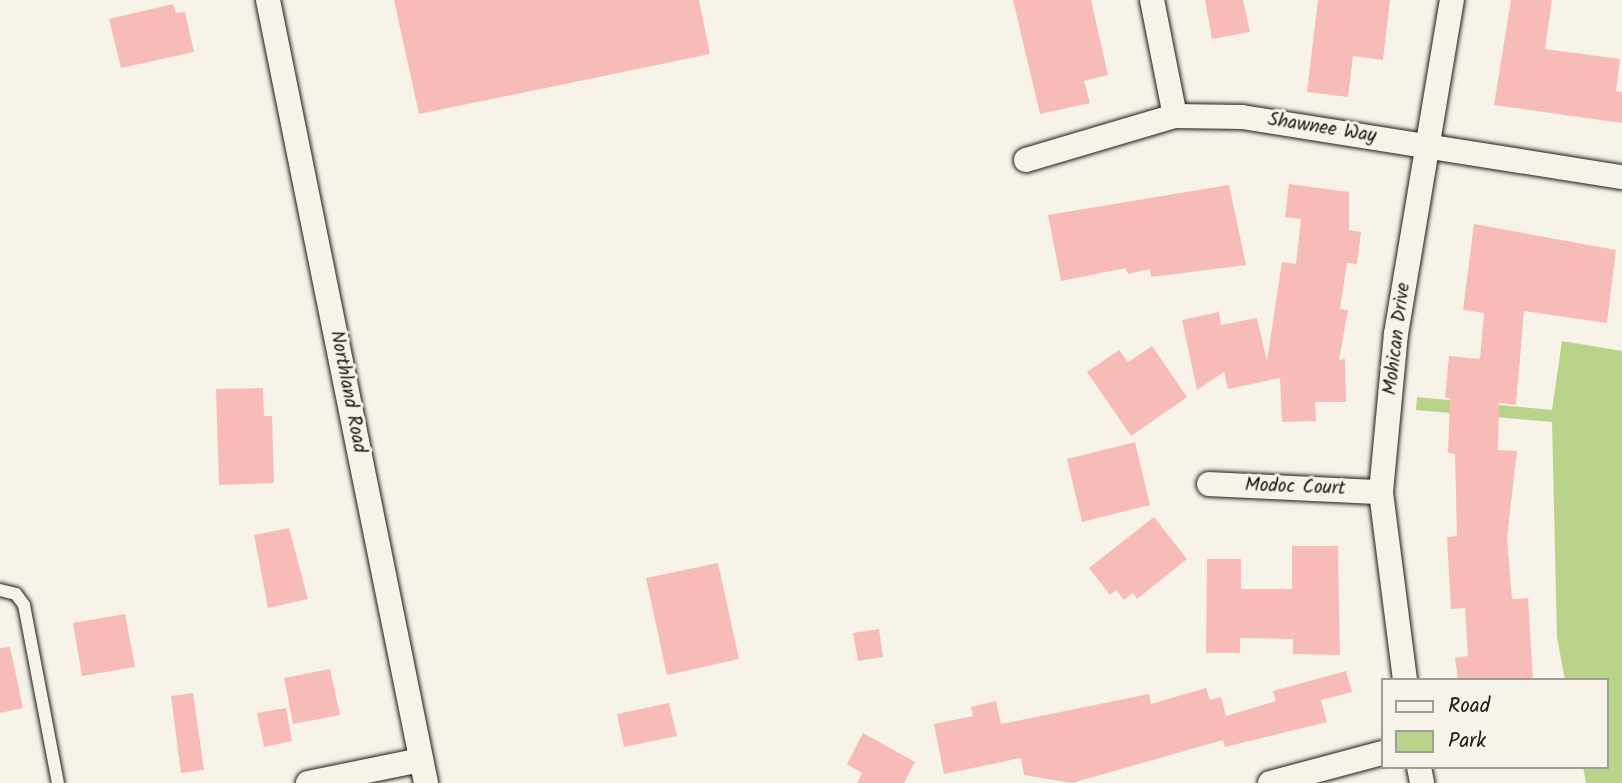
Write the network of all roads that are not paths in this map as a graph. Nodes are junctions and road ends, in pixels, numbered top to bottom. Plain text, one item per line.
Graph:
1 (268, 0) edge
2 (1152, 0) edge
3 (1452, 0) edge
4 (1175, 116) junction
5 (1425, 145) junction
6 (1026, 160) dead end
7 (1622, 177) edge
8 (1209, 484) dead end
9 (1381, 492) junction
10 (0, 590) edge
11 (1405, 678) edge
12 (1380, 754) edge
13 (423, 772) edge
14 (58, 783) edge
15 (308, 783) edge
16 (1270, 783) edge

1 - 13 street, Northland Road
2 - 4 street
3 - 5 street, Mohican Drive
4 - 5 street, Shawnee Way
4 - 6 street, Shawnee Way
5 - 7 street, Shawnee Way
5 - 9 street, Mohican Drive
8 - 9 street, Modoc Court
9 - 11 street, Mohican Drive
10 - 14 lane
12 - 16 street
13 - 15 street

